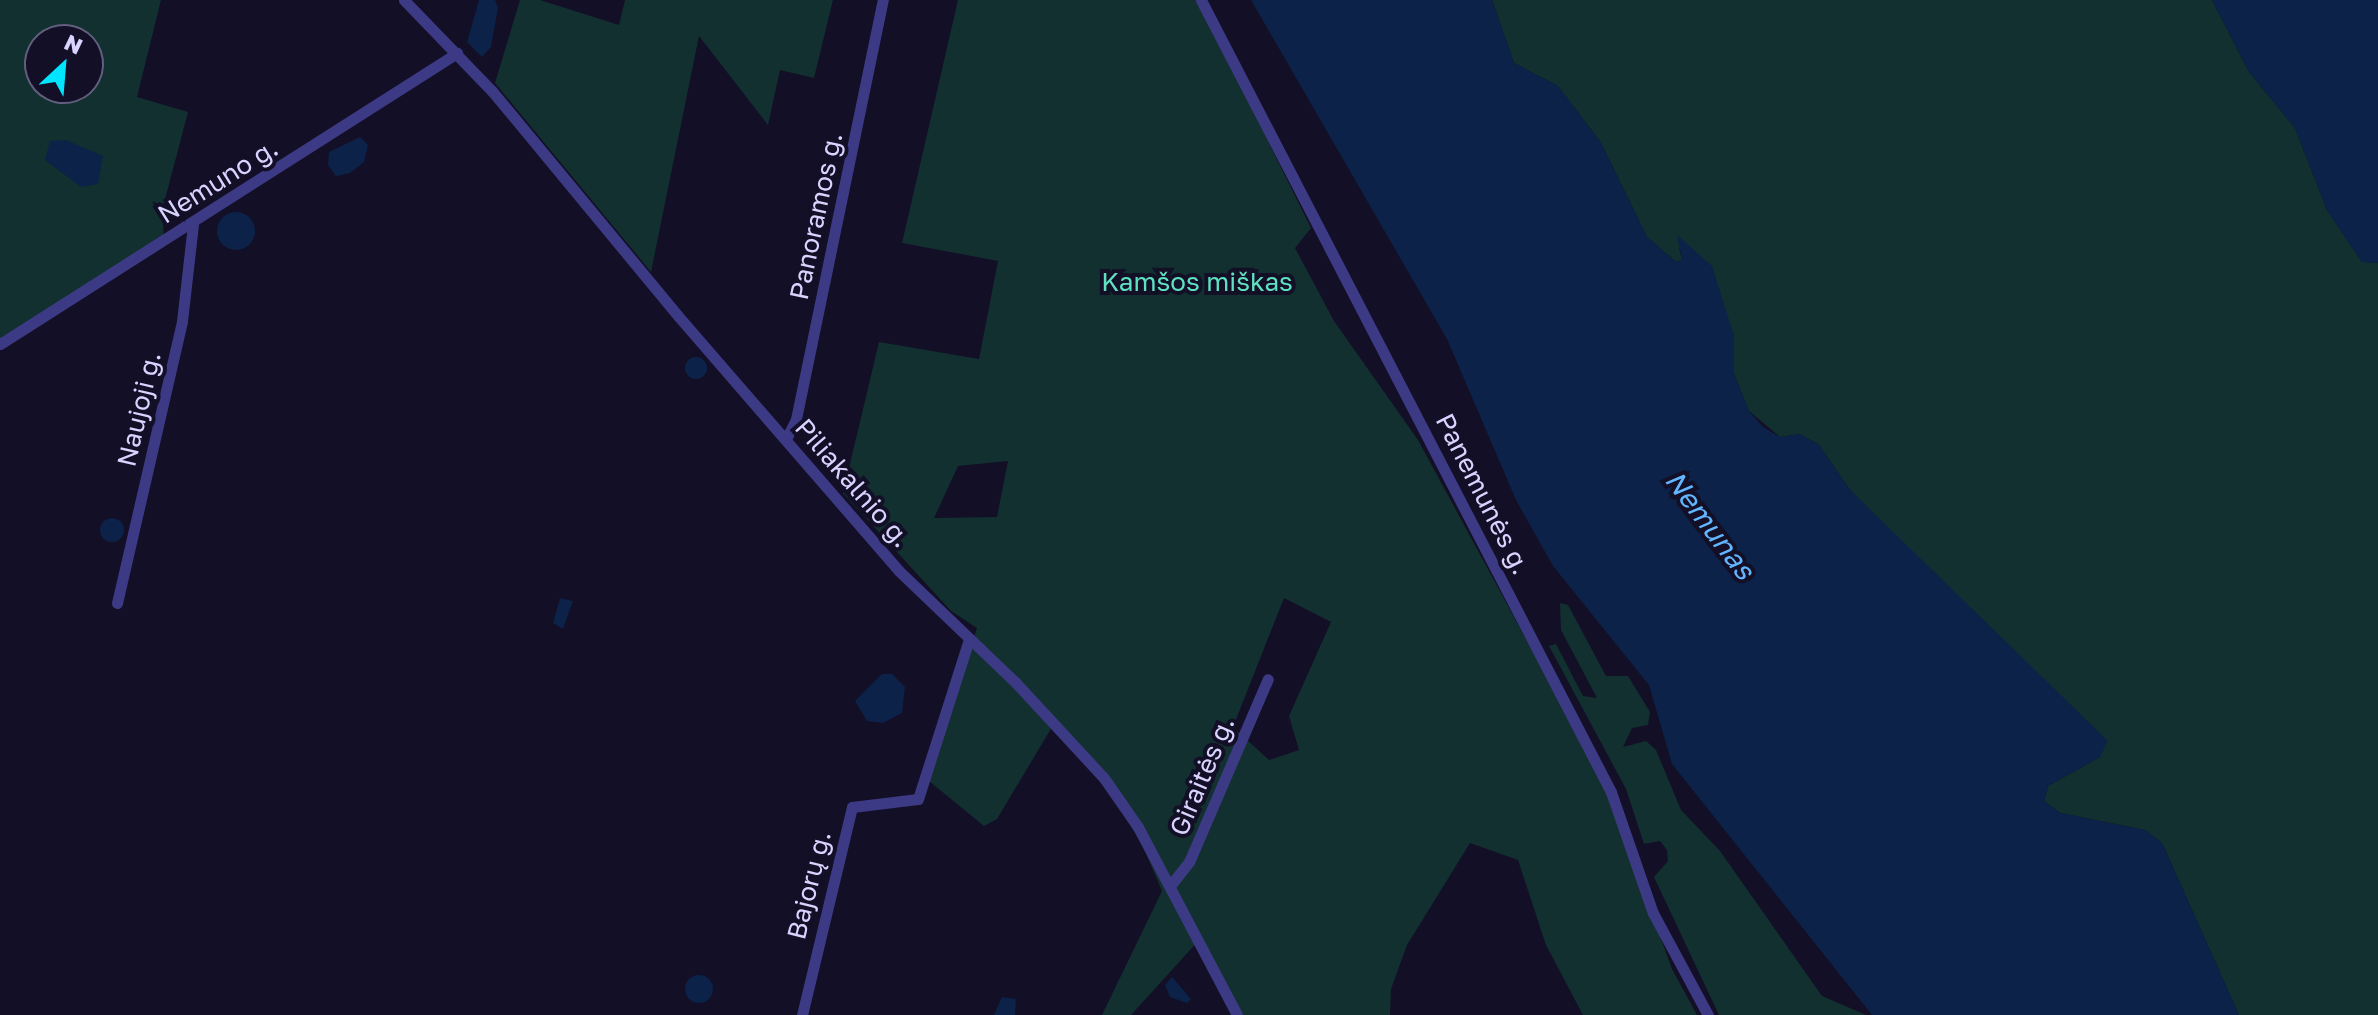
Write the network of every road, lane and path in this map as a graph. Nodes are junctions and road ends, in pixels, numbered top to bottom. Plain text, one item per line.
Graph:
1 (404, 0) edge
2 (883, 0) edge
3 (1201, 0) edge
4 (457, 53) junction
5 (193, 224) junction
6 (0, 344) edge
7 (786, 439) junction
8 (117, 603) dead end
9 (969, 639) junction
10 (1268, 679) dead end
11 (1170, 886) junction
12 (802, 1015) edge
13 (1237, 1015) edge
14 (1708, 1015) edge

1 - 4 street, Piliakalnio g.
2 - 7 street, Panoramos g.
3 - 14 street, Panemunės g.
4 - 5 street, Nemuno g.
4 - 7 street, Piliakalnio g.
5 - 6 street, Nemuno g.
5 - 8 street, Naujoji g.
7 - 9 street, Piliakalnio g.
9 - 11 street, Piliakalnio g.
9 - 12 street, Bajorų g.
10 - 11 street, Giraitės g.
11 - 13 street, Piliakalnio g.

